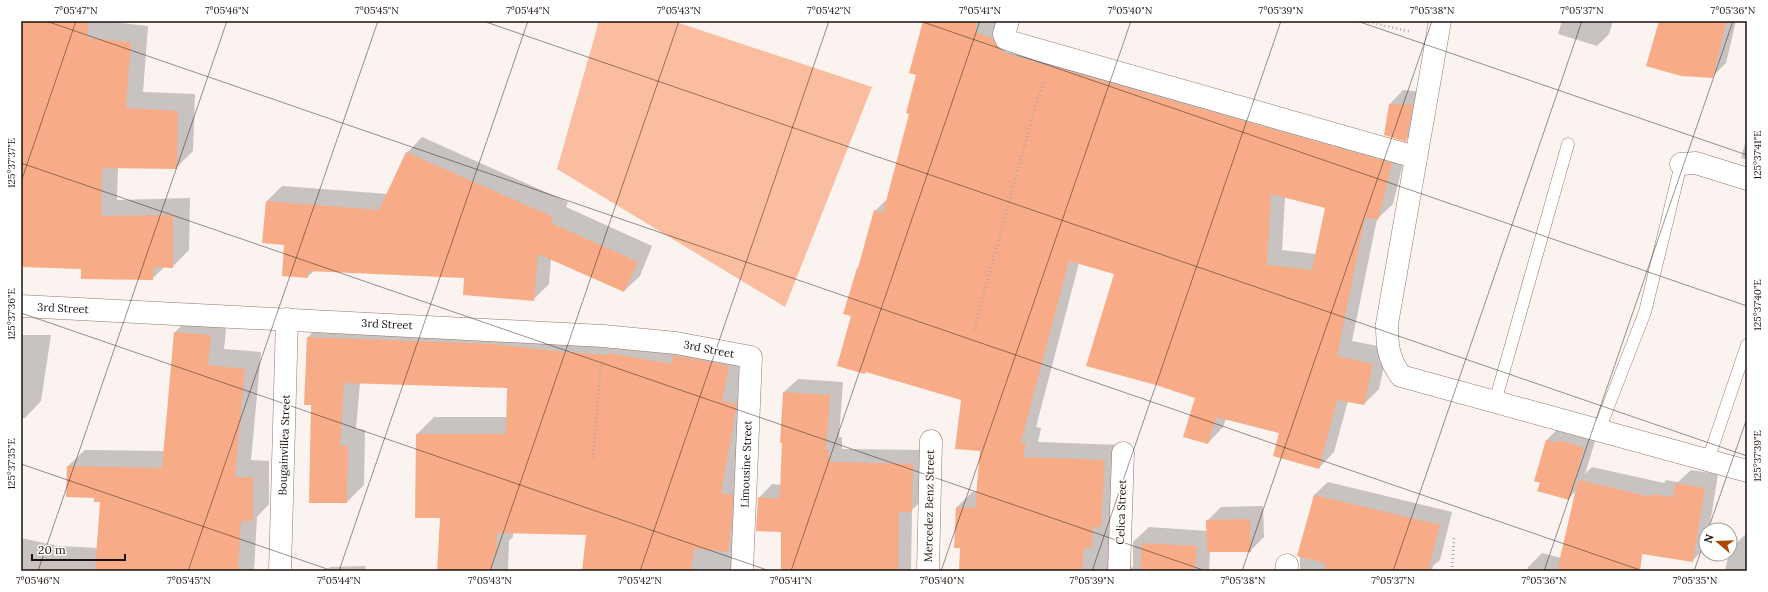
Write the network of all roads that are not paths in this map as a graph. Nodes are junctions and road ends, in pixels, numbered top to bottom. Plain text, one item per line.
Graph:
1 (1008, 21) edge
2 (1438, 30) edge
3 (1568, 144) dead end
4 (1415, 157) junction
5 (1681, 164) joint
6 (1747, 179) edge
7 (21, 306) edge
8 (287, 319) junction
9 (1747, 345) edge
10 (750, 357) joint
11 (1495, 402) junction
12 (1599, 430) junction
13 (931, 441) dead end
14 (1123, 452) dead end
15 (1708, 460) junction
16 (1747, 471) edge
17 (280, 571) edge
18 (742, 571) edge
19 (928, 571) edge
20 (1119, 571) edge

1 - 4 street
2 - 4 street
3 - 11 lane
4 - 11 street
5 - 6 street
5 - 12 lane
7 - 8 street, 3rd Street
8 - 10 street, 3rd Street
8 - 17 street, Bougainvillea Street
9 - 15 lane
10 - 18 street, Limousine Street
11 - 12 street
12 - 15 street
13 - 19 street, Mercedez Benz Street
14 - 20 street, Celica Street
15 - 16 street

